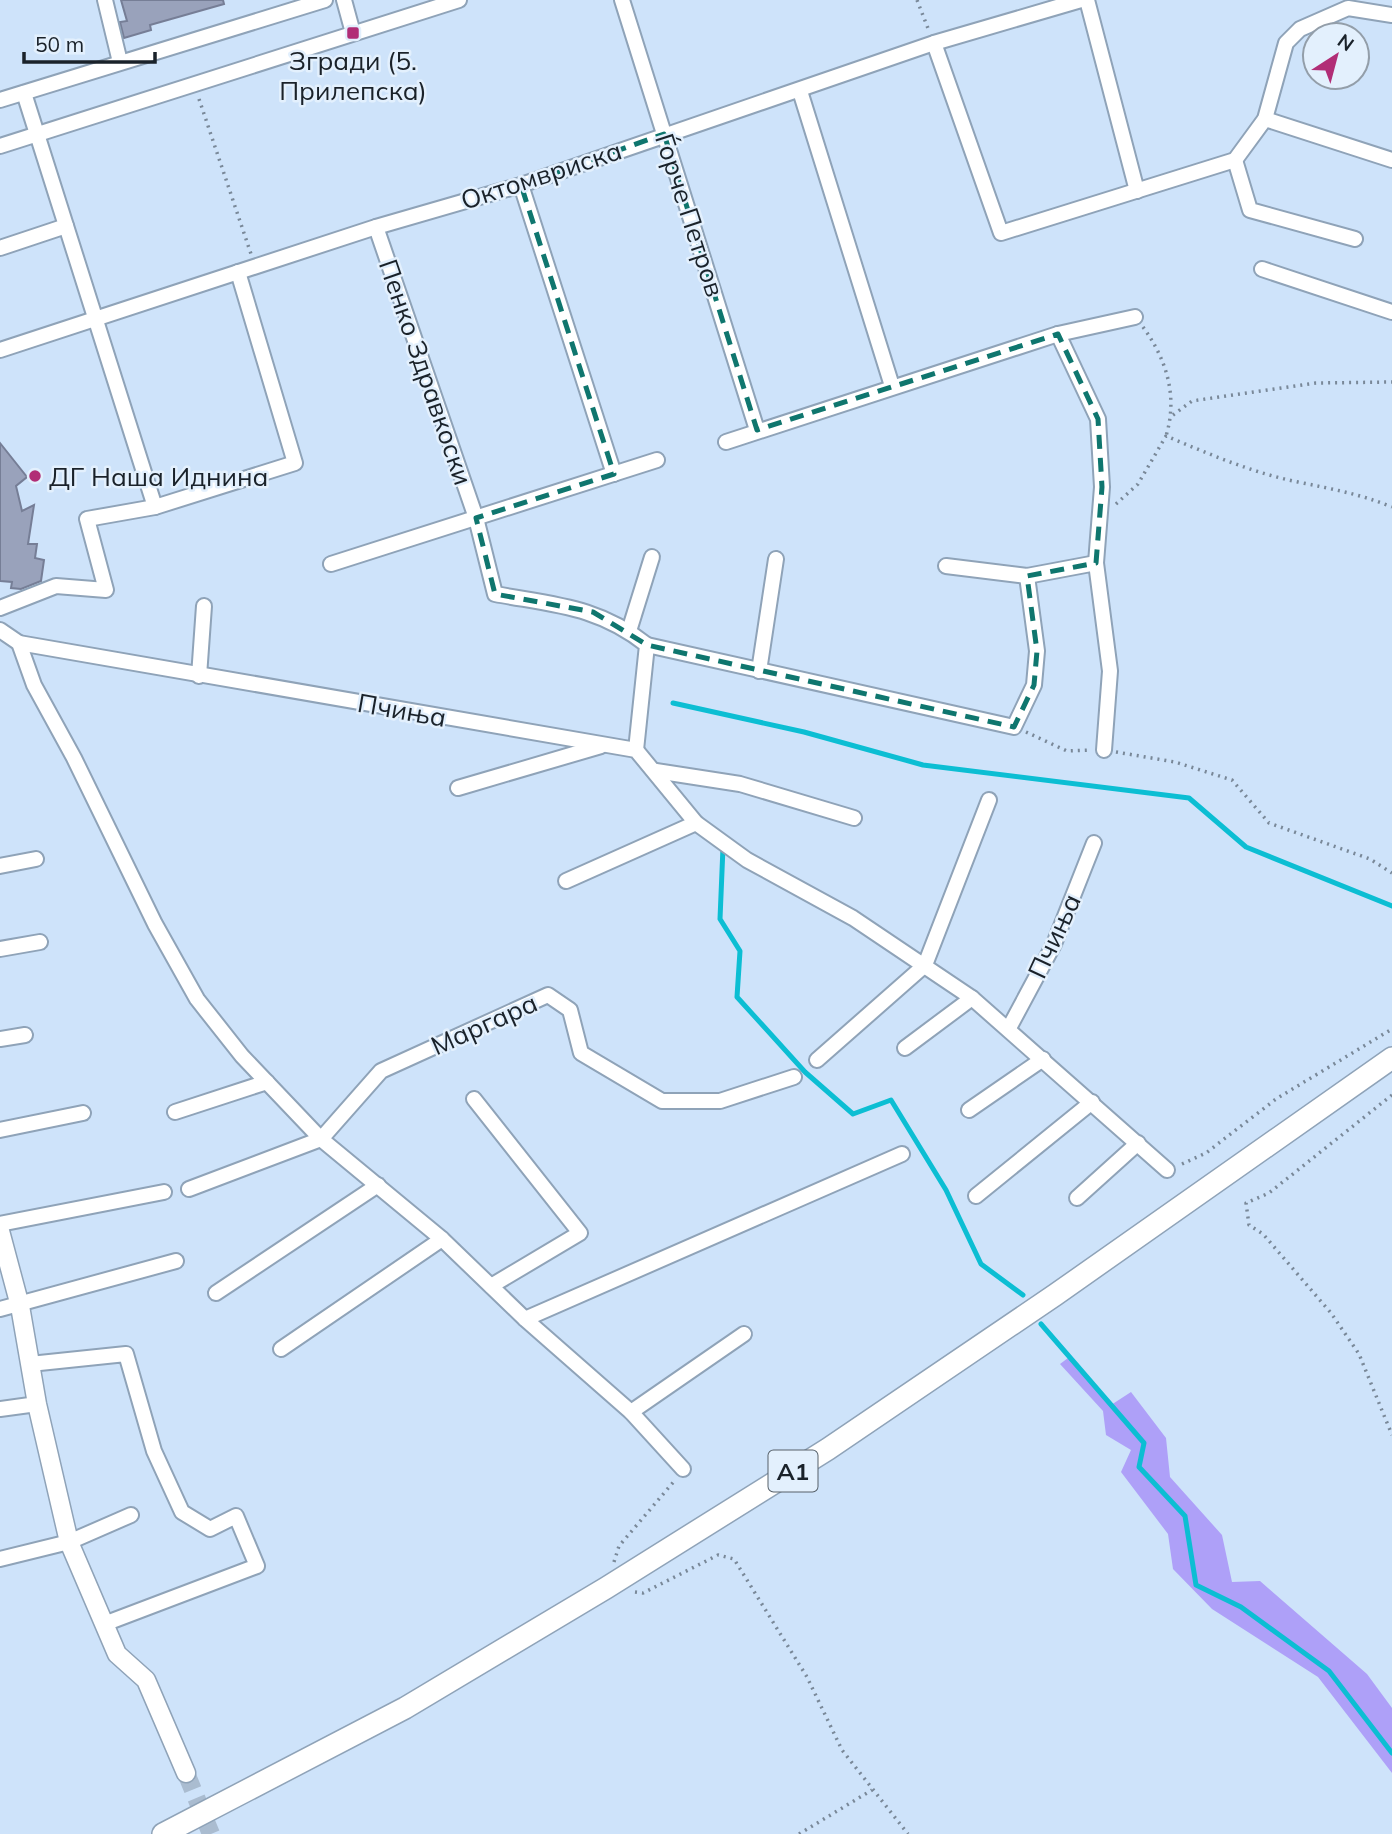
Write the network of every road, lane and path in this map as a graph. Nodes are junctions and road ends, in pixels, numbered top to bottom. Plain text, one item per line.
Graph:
1 (105, 0) edge
2 (325, 0) edge
3 (344, 0) edge
4 (459, 0) edge
5 (622, 0) edge
6 (917, 0) edge
7 (1081, 0) edge
8 (1087, 0) edge
9 (1390, 9) edge
10 (353, 33) junction
11 (933, 43) junction
12 (120, 62) junction
13 (194, 83) junction
14 (800, 90) junction
15 (24, 93) junction
16 (0, 100) edge
17 (1265, 119) junction
18 (37, 134) junction
19 (664, 134) junction
20 (0, 146) edge
21 (1235, 160) junction
22 (1392, 160) edge
23 (520, 185) junction
24 (1137, 191) junction
25 (66, 226) junction
26 (376, 227) junction
27 (1355, 239) dead end
28 (0, 248) edge
29 (255, 266) junction
30 (1262, 269) dead end
31 (238, 272) junction
32 (1392, 312) edge
33 (1135, 317) joint
34 (98, 320) junction
35 (1058, 334) junction
36 (0, 350) edge
37 (1392, 382) edge
38 (892, 386) junction
39 (1173, 415) junction
40 (757, 430) junction
41 (1166, 436) junction
42 (726, 442) dead end
43 (657, 460) dead end
44 (614, 474) junction
45 (155, 507) junction
46 (1392, 507) edge
47 (476, 518) junction
48 (1099, 523) junction
49 (652, 557) dead end
50 (776, 559) dead end
51 (1096, 563) junction
52 (331, 564) dead end
53 (946, 566) dead end
54 (1027, 576) junction
55 (204, 606) dead end
56 (0, 608) edge
57 (0, 630) edge
58 (629, 631) junction
59 (19, 643) junction
60 (647, 645) junction
61 (759, 671) junction
62 (198, 676) junction
63 (1014, 727) junction
64 (605, 745) junction
65 (636, 750) junction
66 (1104, 750) junction
67 (656, 771) junction
68 (458, 788) dead end
69 (989, 800) dead end
70 (854, 818) dead end
71 (696, 822) junction
72 (1094, 843) dead end
73 (36, 859) dead end
74 (0, 866) edge
75 (1392, 873) edge
76 (566, 881) dead end
77 (40, 942) dead end
78 (0, 948) edge
79 (925, 965) junction
80 (972, 998) junction
81 (1009, 1028) junction
82 (1392, 1029) edge
83 (25, 1035) dead end
84 (0, 1039) edge
85 (905, 1048) dead end
86 (1392, 1058) edge
87 (1044, 1059) junction
88 (817, 1060) dead end
89 (794, 1077) dead end
90 (267, 1082) junction
91 (1392, 1095) edge
92 (474, 1099) dead end
93 (1092, 1102) junction
94 (969, 1110) dead end
95 (175, 1112) dead end
96 (83, 1113) dead end
97 (0, 1130) edge
98 (321, 1139) junction
99 (1138, 1143) junction
100 (902, 1153) dead end
101 (1167, 1171) joint
102 (378, 1185) junction
103 (189, 1189) dead end
104 (164, 1192) dead end
105 (976, 1196) dead end
106 (1077, 1198) dead end
107 (0, 1224) edge
108 (0, 1231) edge
109 (442, 1238) junction
110 (176, 1261) dead end
111 (491, 1286) junction
112 (216, 1293) dead end
113 (20, 1306) junction
114 (0, 1309) edge
115 (525, 1319) junction
116 (744, 1334) dead end
117 (281, 1349) dead end
118 (30, 1364) junction
119 (37, 1404) junction
120 (0, 1409) edge
121 (631, 1412) junction
122 (1392, 1435) edge
123 (683, 1469) joint
124 (131, 1515) dead end
125 (69, 1542) junction
126 (0, 1559) edge
127 (606, 1588) junction
128 (104, 1624) junction
129 (186, 1773) tunnel mouth
130 (872, 1790) junction
131 (163, 1834) edge
132 (799, 1834) edge
133 (908, 1834) edge

1 - 12 street
2 - 12 street
3 - 10 street
4 - 10 street
5 - 19 street, Ѓорче Петров
6 - 11 path
7 - 11 street, Октомвриска
8 - 24 street
9 - 17 street
10 - 13 street
11 - 14 street, Октомвриска
11 - 24 street
12 - 15 street
13 - 18 street
13 - 29 path
14 - 19 street, Октомвриска
14 - 38 street
15 - 16 street
15 - 18 street
17 - 21 street
17 - 22 street
18 - 20 street
18 - 25 street
19 - 23 street, Октомвриска
19 - 40 street, Ѓорче Петров
21 - 24 street
21 - 27 street
23 - 26 street, Октомвриска
23 - 44 street
25 - 28 street
25 - 34 street
26 - 29 street, Октомвриска
26 - 47 street, Пенко Здравкоски
29 - 31 street, Октомвриска
30 - 32 street
31 - 34 street, Октомвриска
31 - 45 street
33 - 35 street
33 - 39 path
34 - 36 street, Октомвриска
34 - 45 street
35 - 38 street
35 - 48 street
37 - 39 path
38 - 40 street
39 - 41 path
40 - 42 street
41 - 46 path
41 - 48 path
43 - 44 street, Пенко Здравкоски
44 - 47 street, Пенко Здравкоски
45 - 56 street
47 - 52 street, Пенко Здравкоски
47 - 58 street
48 - 51 street
49 - 58 street
50 - 61 street
51 - 54 street
51 - 66 street
53 - 54 street
54 - 63 street
55 - 62 street
57 - 59 street
58 - 60 street
59 - 62 street, Пчиња
59 - 90 street
60 - 61 street
60 - 65 street
61 - 63 street
62 - 64 street, Пчиња
63 - 66 path
64 - 65 street, Пчиња
64 - 68 street, Пчиња
65 - 67 street
66 - 75 path
67 - 70 street
67 - 71 street
69 - 79 street
71 - 76 street
71 - 79 street
72 - 81 street, Пчиња
73 - 74 street
77 - 78 street
79 - 80 street
79 - 88 street
80 - 81 street
80 - 85 street
81 - 87 street
82 - 101 path
83 - 84 street
86 - 127 main road, A1
87 - 93 street
87 - 94 street
89 - 98 street, Маргара
90 - 95 street
90 - 98 street
91 - 122 path
92 - 111 street
93 - 99 street
93 - 105 street
96 - 97 street
98 - 102 street
98 - 103 street, Маргара
99 - 101 street
99 - 106 street
100 - 115 street
102 - 109 street
102 - 112 street
104 - 107 street
108 - 113 street
109 - 111 street
109 - 117 street
110 - 113 street
111 - 115 street
113 - 114 street
113 - 118 street
115 - 121 street
116 - 121 street
118 - 119 street
118 - 128 street
119 - 120 street
119 - 125 street
121 - 123 street
123 - 127 path
124 - 125 street
125 - 126 street
125 - 128 street
127 - 130 path
127 - 131 main road, A1
128 - 129 street
130 - 132 path
130 - 133 path

